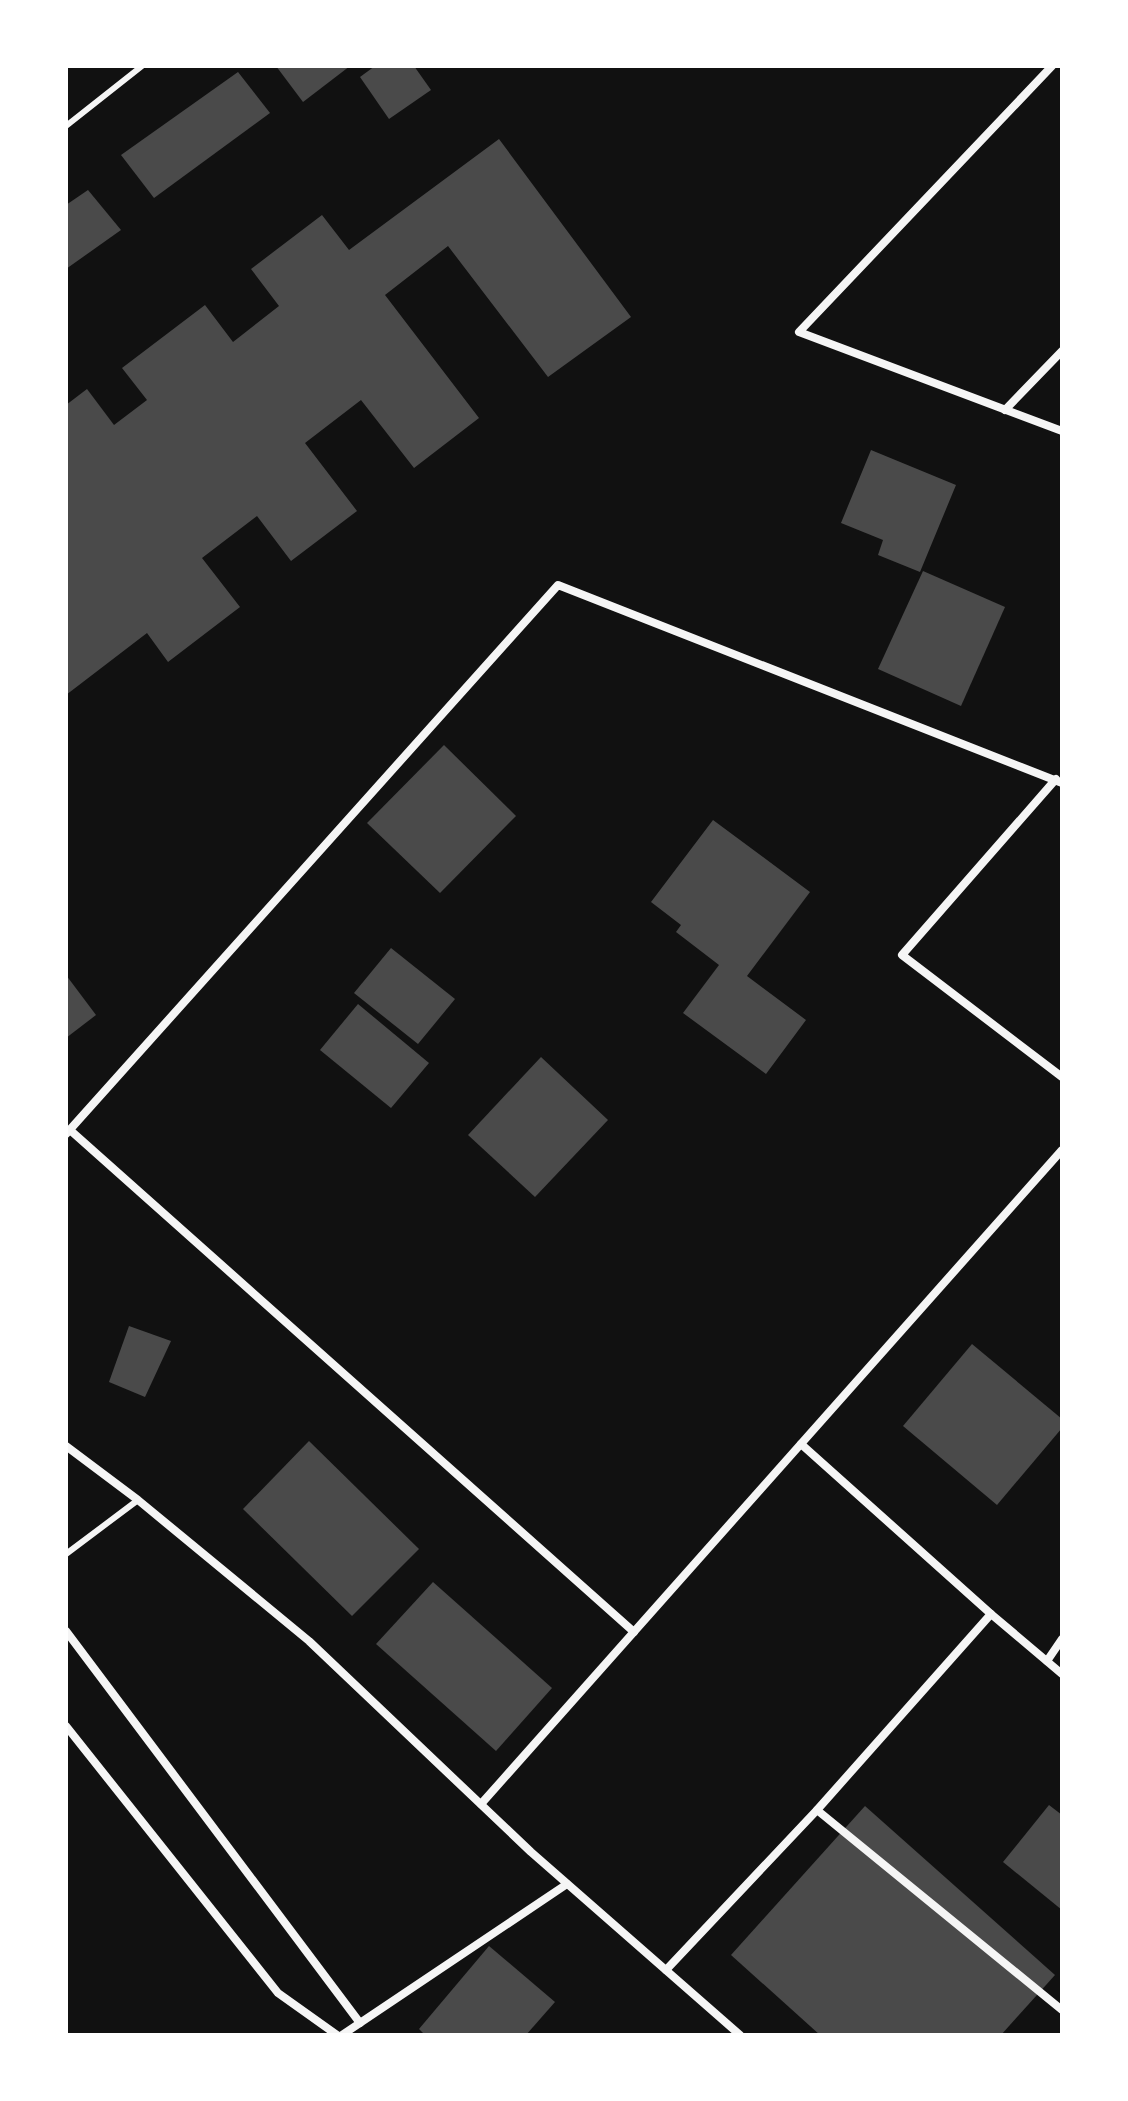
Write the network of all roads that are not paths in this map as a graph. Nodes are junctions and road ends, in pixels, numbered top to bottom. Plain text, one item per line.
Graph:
1 (142, 66) edge
2 (1052, 66) edge
3 (66, 126) edge
4 (1062, 351) edge
5 (1005, 410) junction
6 (1062, 431) edge
7 (1059, 781) edge
8 (1062, 1077) edge
9 (68, 1132) edge
10 (1062, 1150) edge
11 (801, 1444) junction
12 (66, 1446) edge
13 (138, 1500) junction
14 (66, 1554) edge
15 (991, 1614) junction
16 (66, 1631) edge
17 (634, 1632) junction
18 (1062, 1639) edge
19 (1047, 1661) junction
20 (1062, 1674) edge
21 (66, 1726) edge
22 (481, 1804) junction
23 (817, 1810) junction
24 (567, 1884) junction
25 (666, 1970) junction
26 (1062, 2010) edge
27 (360, 2023) junction
28 (340, 2035) edge
29 (740, 2035) edge

1 - 3 lane
2 - 5 street
4 - 5 street
5 - 6 street
7 - 8 street
7 - 9 street
9 - 17 street
10 - 11 street
11 - 15 street
11 - 17 street
12 - 13 street
13 - 14 lane
13 - 22 street
15 - 19 street
15 - 23 street
16 - 27 street
17 - 22 street
18 - 19 street
19 - 20 street
21 - 28 street
22 - 24 street
23 - 25 street
23 - 26 street
24 - 25 street
24 - 27 street
25 - 29 street
27 - 28 street

